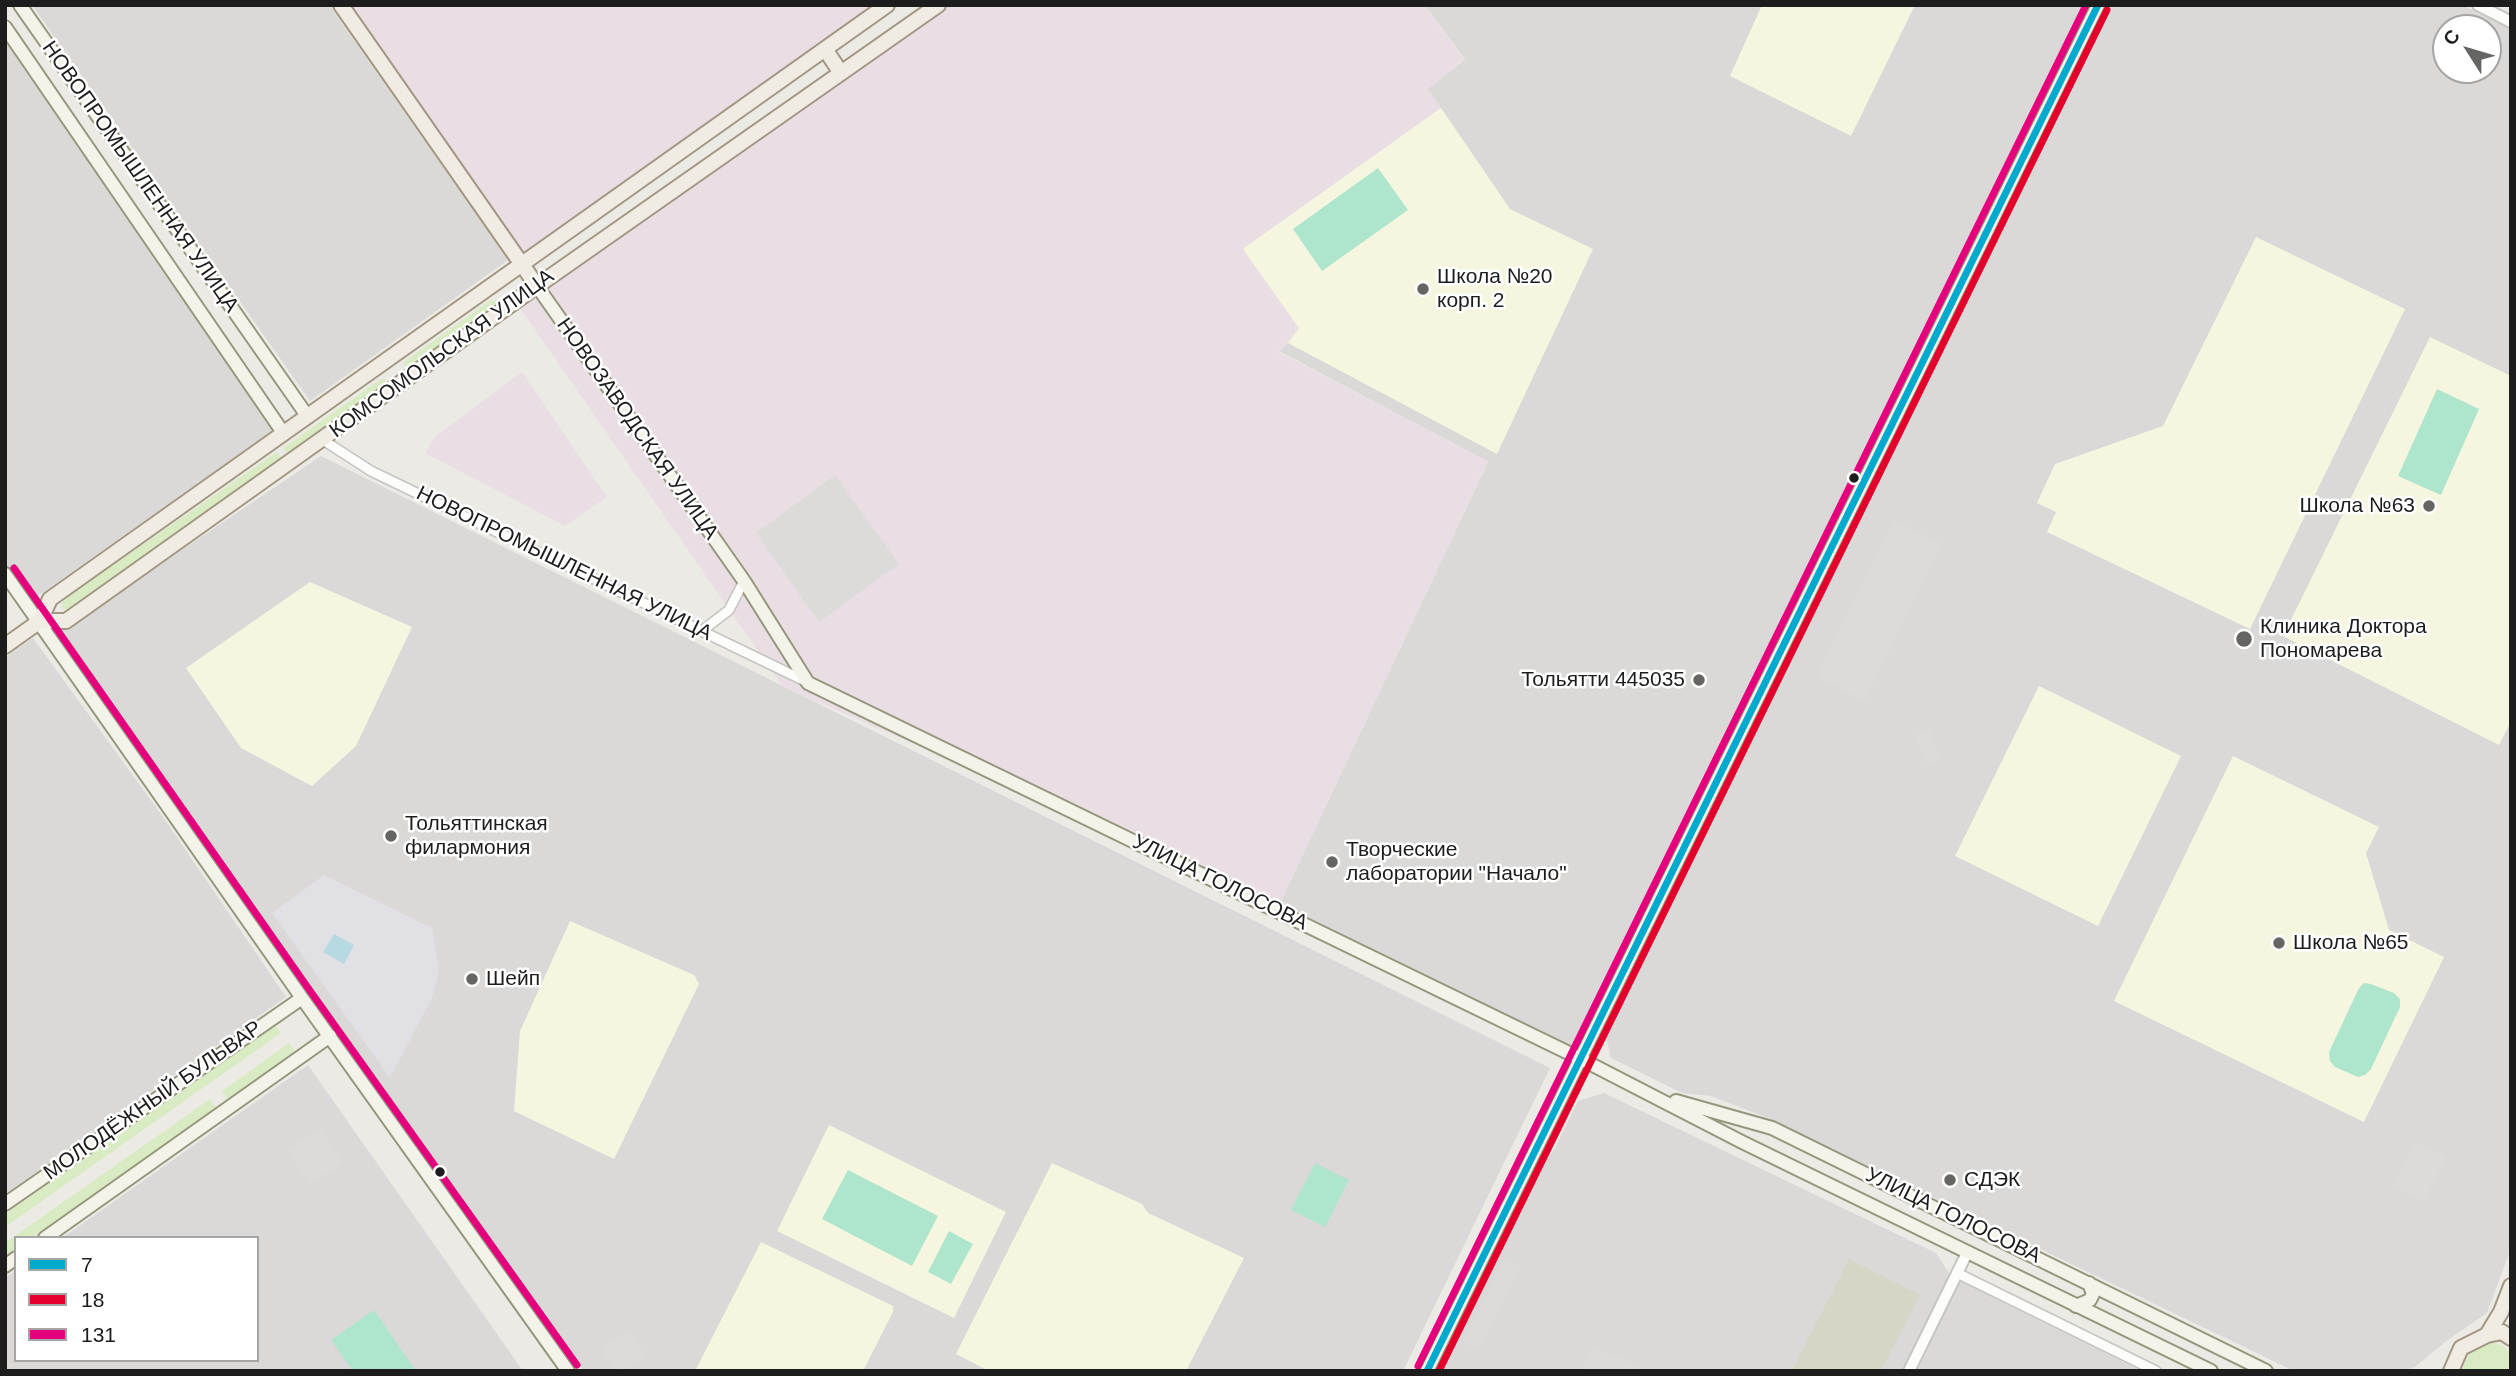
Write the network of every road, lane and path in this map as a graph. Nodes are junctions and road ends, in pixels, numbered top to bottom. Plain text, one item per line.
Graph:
1 (20, 5) edge
2 (341, 5) edge
3 (887, 5) edge
4 (938, 5) edge
5 (2098, 5) edge
6 (2478, 5) edge
7 (2511, 22) edge
8 (5, 27) edge
9 (825, 50) junction
10 (841, 73) junction
11 (522, 264) junction
12 (537, 286) junction
13 (387, 361) junction
14 (403, 383) junction
15 (308, 417) junction
16 (284, 434) junction
17 (323, 440) junction
18 (5, 574) edge
19 (744, 581) junction
20 (40, 621) junction
21 (703, 630) junction
22 (5, 646) edge
23 (808, 683) junction
24 (302, 998) junction
25 (330, 1036) junction
26 (1579, 1058) junction
27 (1631, 1085) junction
28 (1772, 1128) junction
29 (1760, 1150) junction
30 (5, 1204) edge
31 (48, 1236) edge
32 (1967, 1253) junction
33 (1957, 1273) junction
34 (2089, 1283) junction
35 (2511, 1286) edge
36 (2076, 1306) junction
37 (2487, 1335) junction
38 (2511, 1338) edge
39 (568, 1371) edge
40 (1426, 1371) edge
41 (1909, 1371) edge
42 (2156, 1371) edge
43 (2211, 1371) edge
44 (2266, 1371) edge
45 (2451, 1371) edge

1 - 15 main road, НОВОПРОМЫШЛЕННАЯ УЛИЦА
2 - 11 main road, НОВОЗАВОДСКАЯ УЛИЦА
3 - 9 main road, КОМСОМОЛЬСКАЯ УЛИЦА
4 - 10 main road, КОМСОМОЛЬСКАЯ УЛИЦА
5 - 26 main road
6 - 7 street
8 - 16 main road, НОВОПРОМЫШЛЕННАЯ УЛИЦА
9 - 10 main road
9 - 11 main road, КОМСОМОЛЬСКАЯ УЛИЦА
10 - 12 main road, КОМСОМОЛЬСКАЯ УЛИЦА
11 - 12 main road, НОВОЗАВОДСКАЯ УЛИЦА
11 - 13 main road, КОМСОМОЛЬСКАЯ УЛИЦА
12 - 14 main road, КОМСОМОЛЬСКАЯ УЛИЦА
12 - 19 main road, НОВОЗАВОДСКАЯ УЛИЦА
13 - 14 main road
13 - 15 main road, КОМСОМОЛЬСКАЯ УЛИЦА
14 - 17 main road, КОМСОМОЛЬСКАЯ УЛИЦА
15 - 16 main road, КОМСОМОЛЬСКАЯ УЛИЦА
16 - 20 main road, КОМСОМОЛЬСКАЯ УЛИЦА
17 - 20 main road, КОМСОМОЛЬСКАЯ УЛИЦА
17 - 21 street, НОВОПРОМЫШЛЕННАЯ УЛИЦА
18 - 20 main road
19 - 21 street
19 - 23 main road, НОВОЗАВОДСКАЯ УЛИЦА
20 - 22 main road, КОМСОМОЛЬСКАЯ УЛИЦА
20 - 24 main road
21 - 23 street, НОВОПРОМЫШЛЕННАЯ УЛИЦА
23 - 26 main road, УЛИЦА ГОЛОСОВА
24 - 25 main road
24 - 30 main road, МОЛОДЁЖНЫЙ БУЛЬВАР
25 - 31 main road
25 - 39 main road
26 - 27 main road, УЛИЦА ГОЛОСОВА
26 - 40 main road
27 - 28 main road, УЛИЦА ГОЛОСОВА
27 - 29 main road, УЛИЦА ГОЛОСОВА
28 - 29 main road
28 - 34 main road, УЛИЦА ГОЛОСОВА
29 - 32 main road, УЛИЦА ГОЛОСОВА
32 - 33 street
32 - 36 main road, УЛИЦА ГОЛОСОВА
33 - 41 street
33 - 42 street
34 - 36 main road
34 - 44 main road, УЛИЦА ГОЛОСОВА
35 - 37 main road
36 - 43 main road, УЛИЦА ГОЛОСОВА
37 - 38 main road
37 - 45 main road

